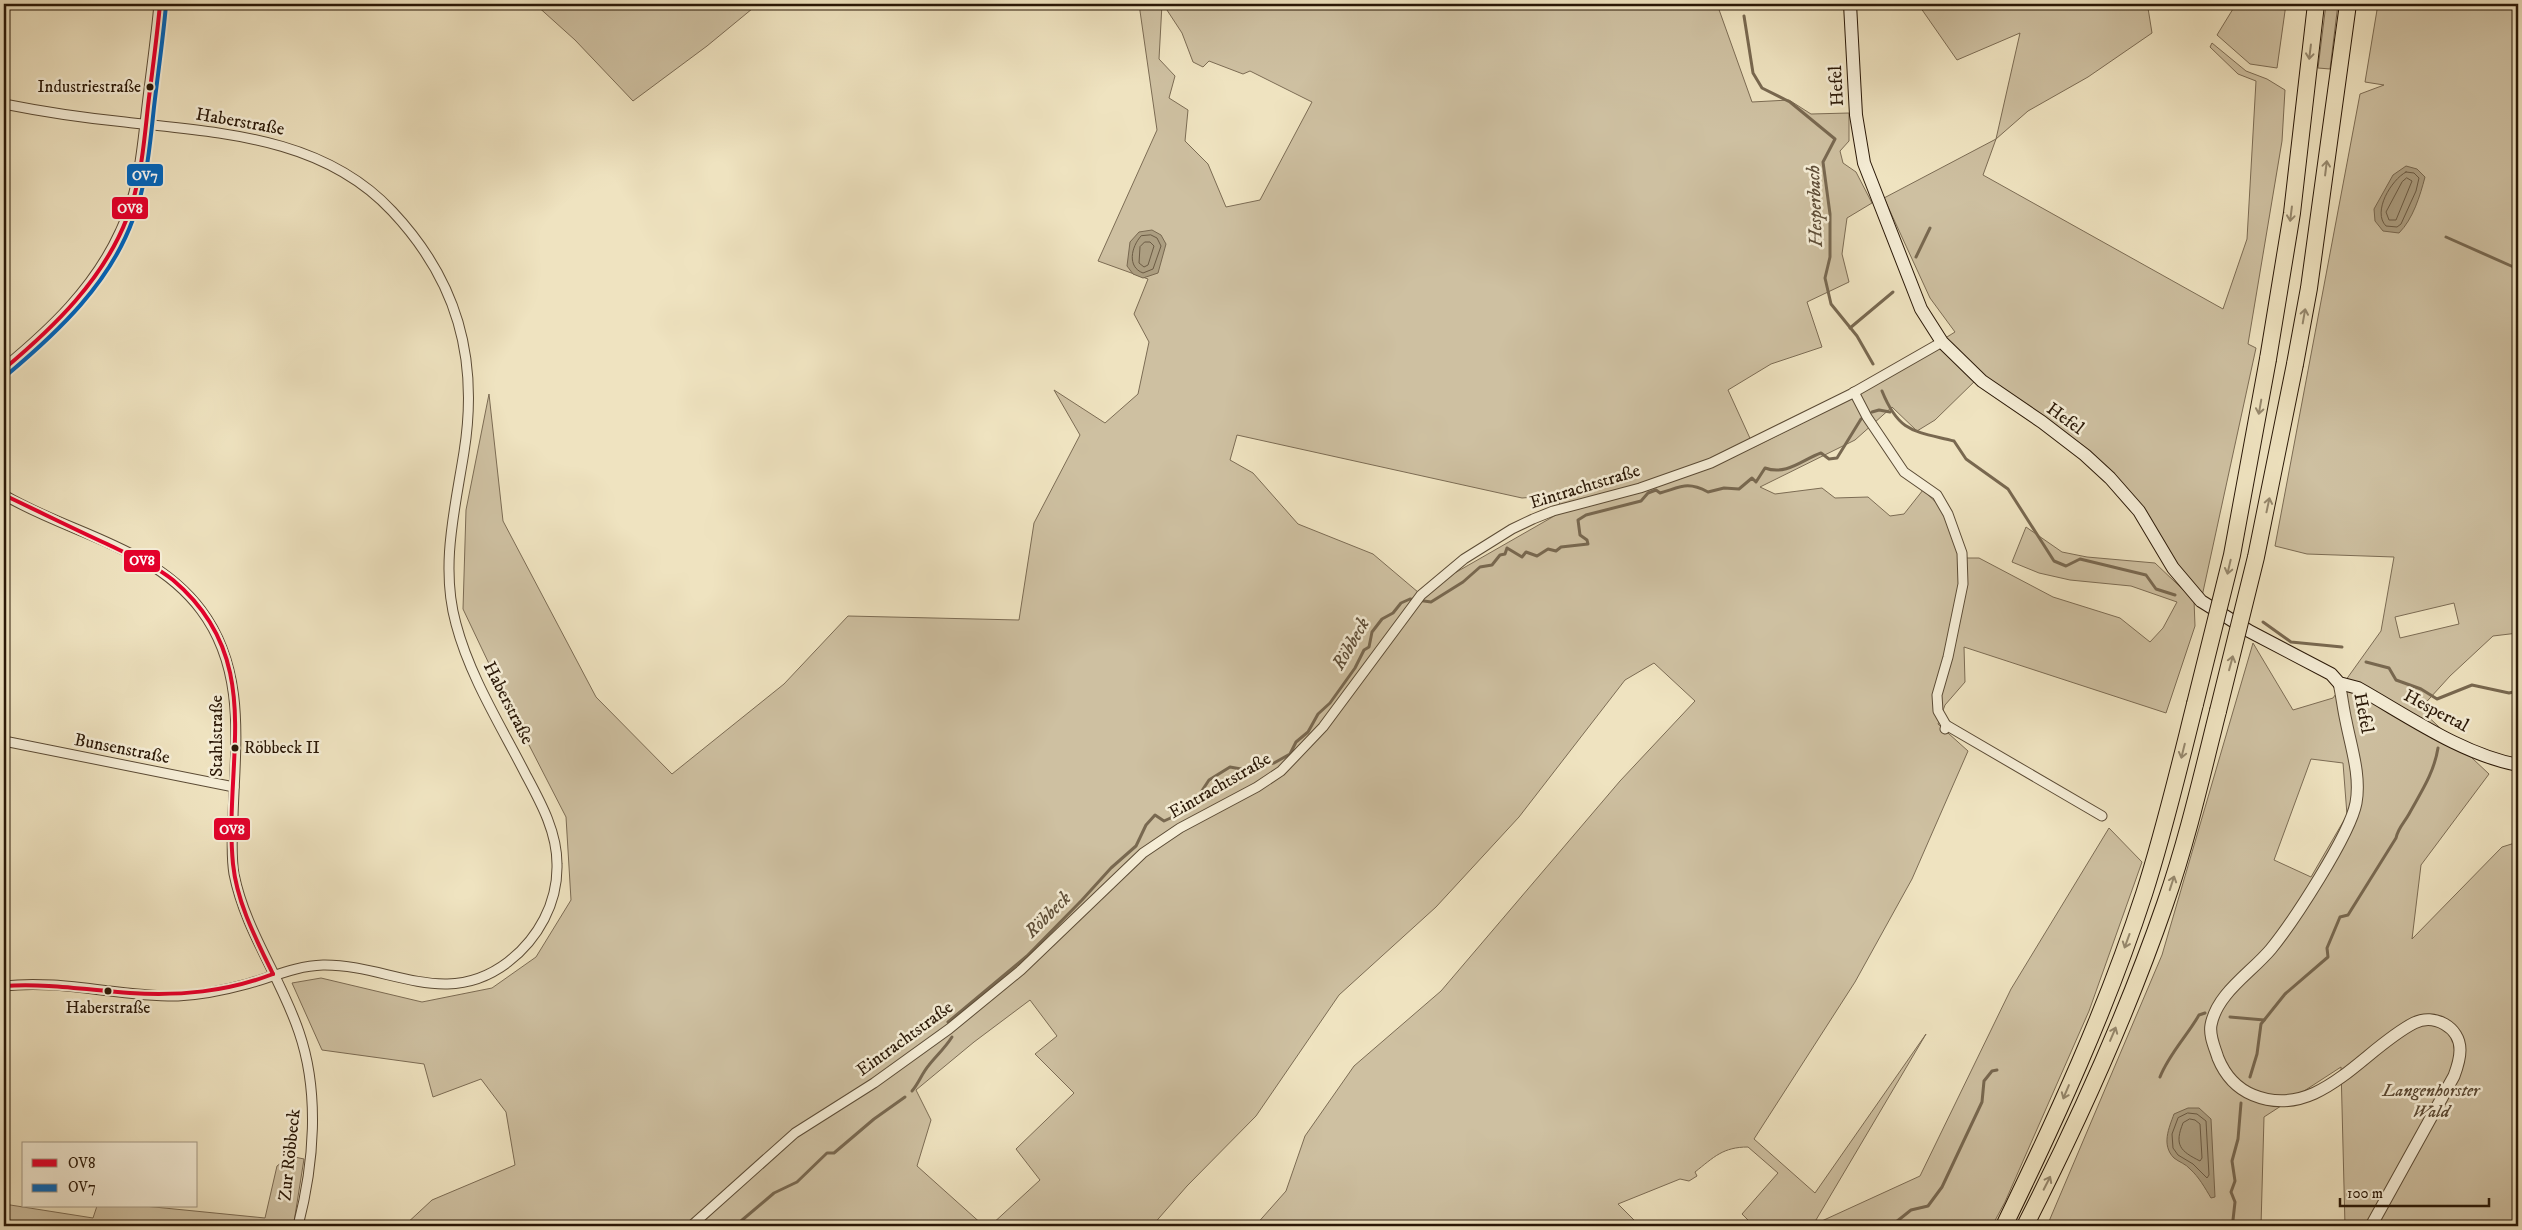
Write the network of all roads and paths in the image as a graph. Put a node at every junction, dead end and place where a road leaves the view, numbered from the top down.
1 (160, 4) edge
2 (1722, 4) edge
3 (1728, 4) edge
4 (1850, 4) edge
5 (2316, 4) edge
6 (2348, 4) edge
7 (4, 104) edge
8 (146, 124) junction
9 (1942, 342) junction
10 (4, 369) edge
11 (1854, 392) junction
12 (4, 494) edge
13 (2339, 683) junction
14 (4, 741) edge
15 (2518, 764) edge
16 (234, 787) junction
17 (2102, 816) dead end
18 (273, 974) junction
19 (4, 986) edge
20 (298, 1226) edge
21 (691, 1226) edge
22 (2004, 1226) edge
23 (2025, 1226) edge
24 (2371, 1226) edge

1 - 8 street
2 - 3 street
4 - 9 main road, Hefel
5 -> 22 highway, bridge
23 -> 6 highway, bridge
7 - 8 street
8 - 10 street
8 - 18 street, Haberstraße
9 - 11 street, Eintrachtstraße
9 - 13 main road, Hefel
11 - 17 street
11 - 21 street, Eintrachtstraße
12 - 16 street, Stahlstraße
13 - 15 main road, Hespertal
13 - 24 street, Hefel
14 - 16 street, Bunsenstraße
16 - 18 street, Stahlstraße
18 - 19 street, Haberstraße
18 - 20 street, Zur Röbbeck

